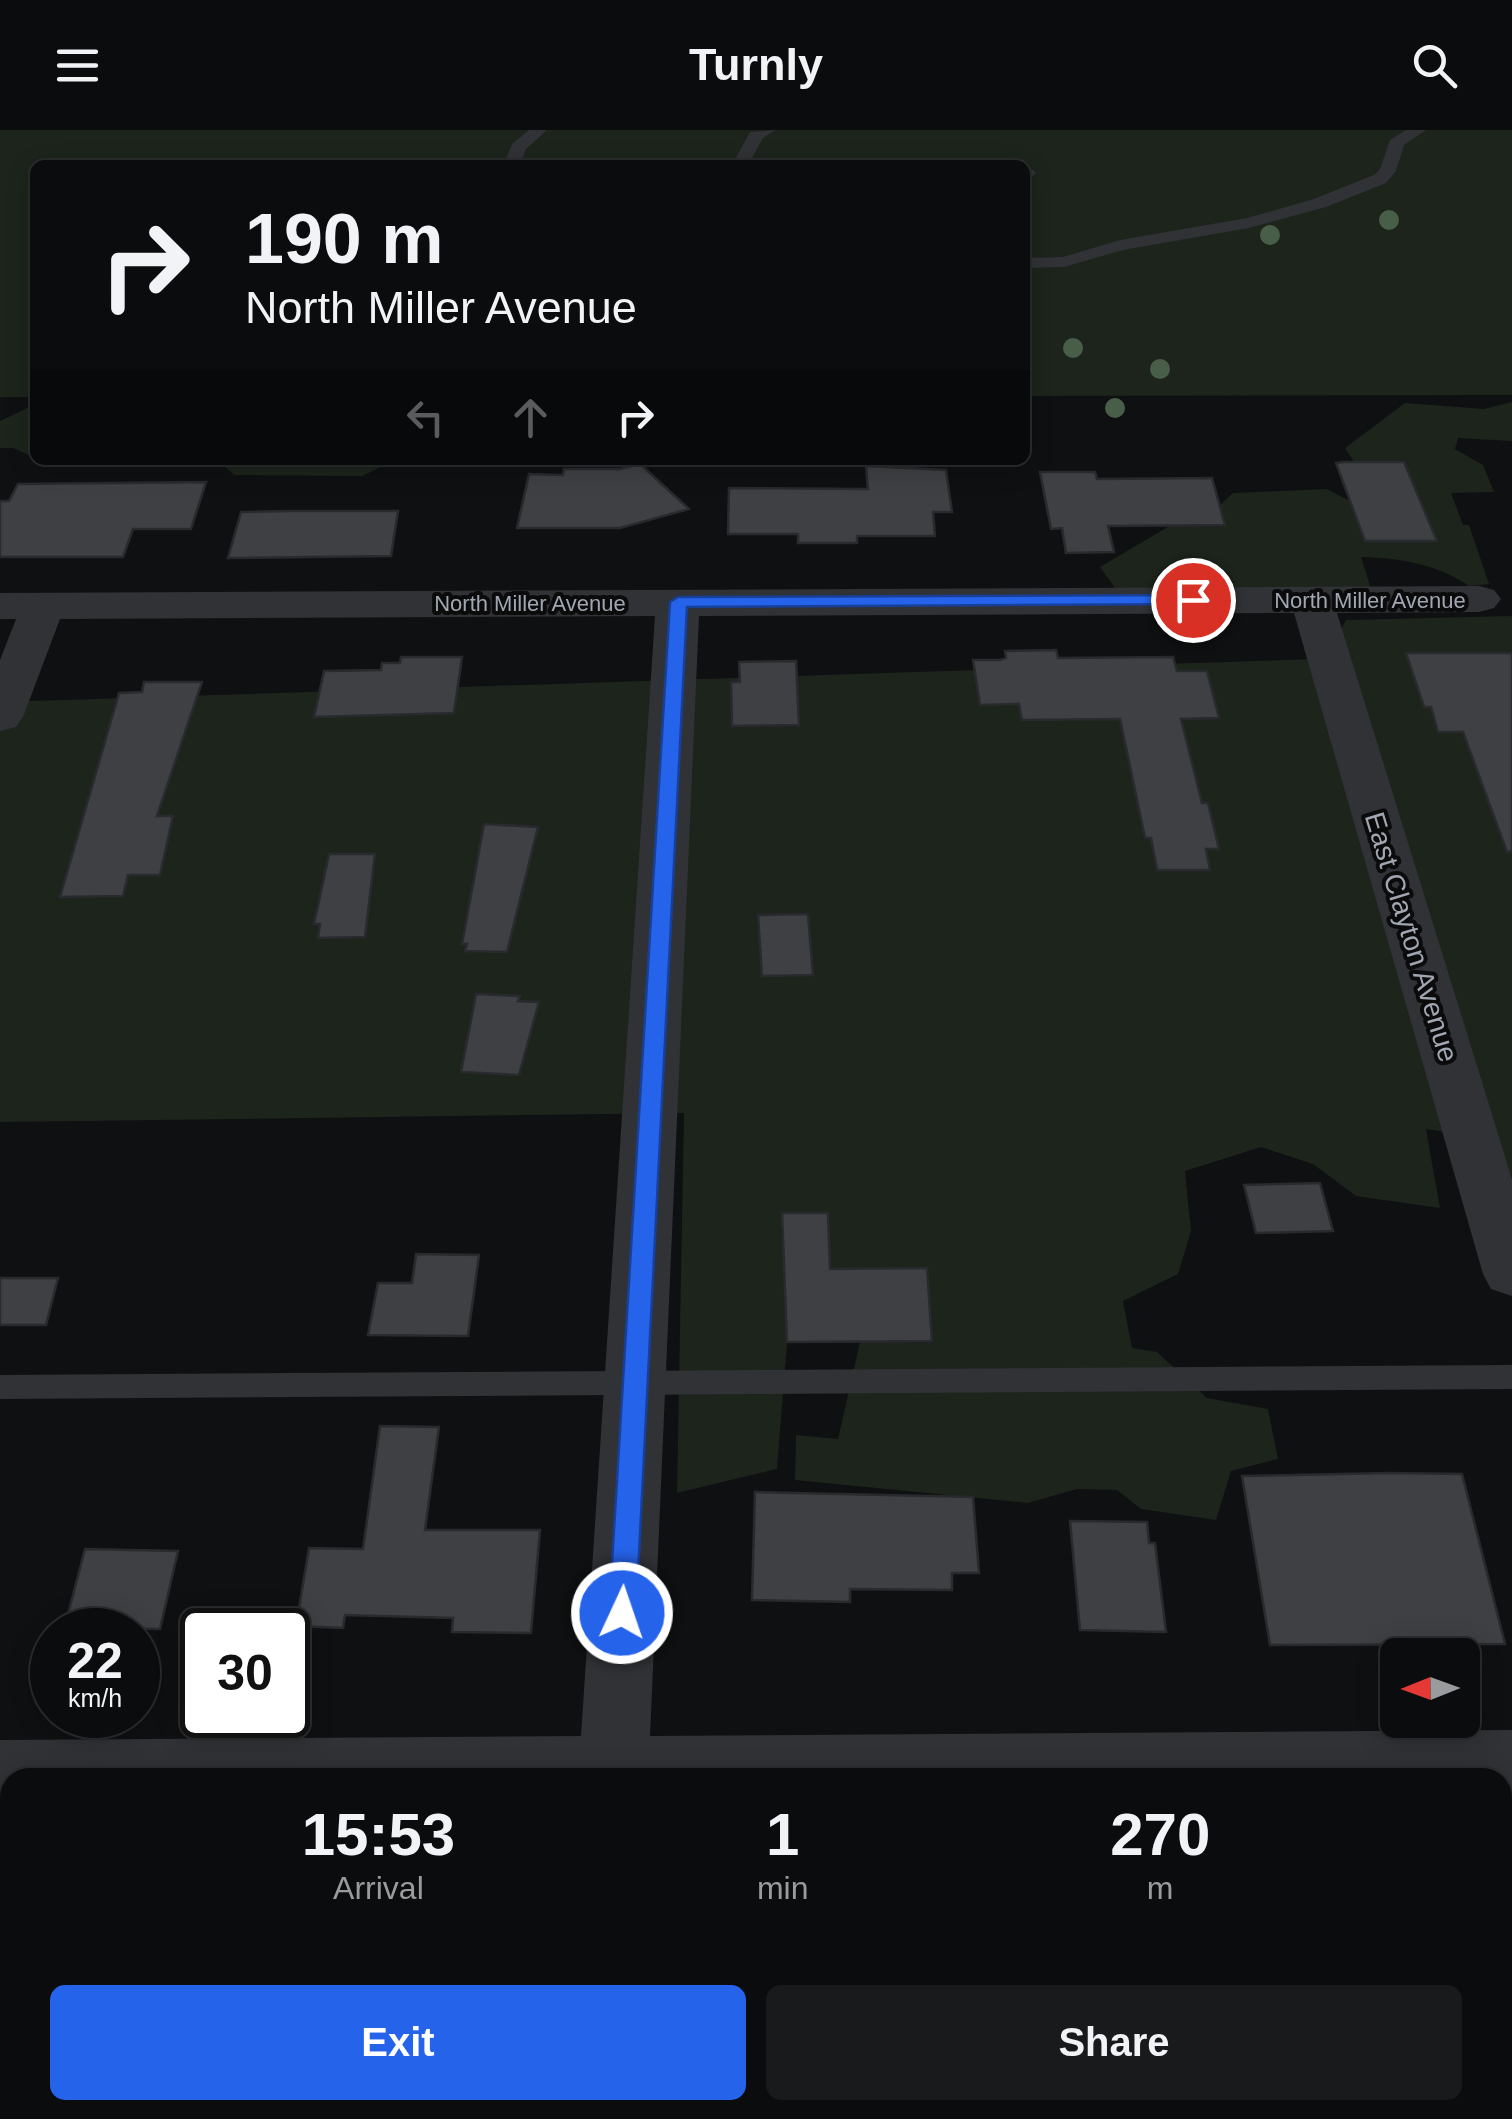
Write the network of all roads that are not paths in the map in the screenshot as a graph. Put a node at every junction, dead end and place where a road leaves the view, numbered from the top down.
1 (540, 130) edge
2 (767, 130) edge
3 (1418, 130) edge
4 (514, 160) edge
5 (743, 160) edge
6 (1030, 263) edge
7 (1479, 599) dead end
8 (1312, 600) junction
9 (678, 602) junction
10 (21, 606) edge
11 (0, 717) edge
12 (1512, 1274) edge
13 (1512, 1377) edge
14 (635, 1383) junction
15 (0, 1387) edge
16 (1512, 1760) edge
17 (614, 1768) edge
18 (913, 1768) edge

1 - 4 lane
2 - 5 lane
3 - 6 lane
7 - 8 street, North Miller Avenue
8 - 9 street, North Miller Avenue
8 - 12 street, East Clayton Avenue
9 - 10 street, North Miller Avenue
9 - 14 street
10 - 11 street
13 - 14 lane
14 - 15 lane
14 - 17 street
16 - 18 street

